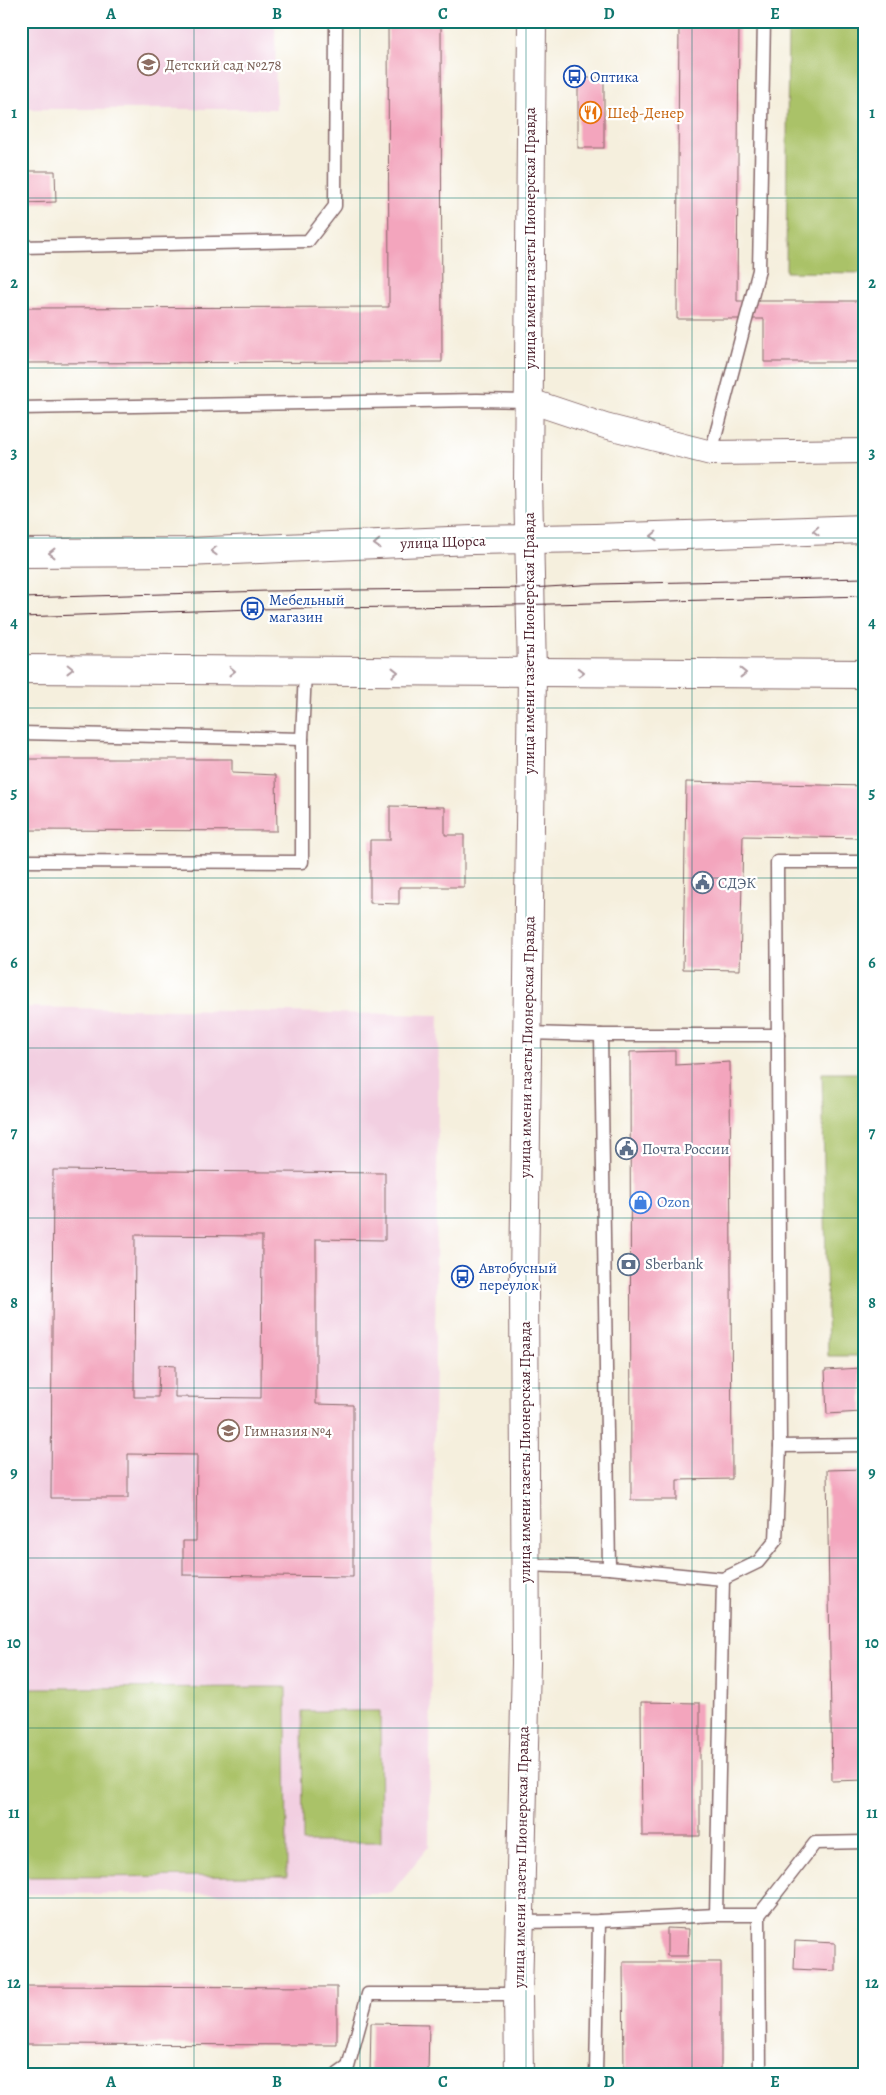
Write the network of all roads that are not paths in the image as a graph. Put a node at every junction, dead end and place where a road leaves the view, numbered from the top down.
1 (336, 21) edge
2 (532, 21) edge
3 (764, 21) edge
4 (21, 247) edge
5 (530, 401) junction
6 (21, 408) edge
7 (865, 451) edge
8 (711, 453) junction
9 (865, 529) edge
10 (530, 540) junction
11 (21, 553) edge
12 (21, 669) edge
13 (305, 671) junction
14 (532, 673) junction
15 (865, 674) edge
16 (21, 733) edge
17 (302, 739) junction
18 (21, 861) edge
19 (865, 862) edge
20 (527, 1033) junction
21 (778, 1035) junction
22 (601, 1036) junction
23 (865, 1445) edge
24 (780, 1446) junction
25 (526, 1565) junction
26 (609, 1568) junction
27 (723, 1579) junction
28 (865, 1842) edge
29 (716, 1915) junction
30 (759, 1915) junction
31 (599, 1921) junction
32 (520, 1922) junction
33 (518, 1994) junction
34 (338, 2074) edge
35 (519, 2074) edge
36 (596, 2074) edge
37 (760, 2074) edge

1 - 4 lane
2 - 5 street, улица имени газеты Пионерская Правда
3 - 8 lane
5 - 6 lane
5 - 8 street
5 - 10 street, улица имени газеты Пионерская Правда
7 - 8 street
9 -> 10 street, улица Щорса
10 -> 11 street, улица Щорса
10 - 14 street, улица имени газеты Пионерская Правда
12 -> 13 street
13 -> 14 street
13 - 17 lane
14 -> 15 street
14 - 20 street, улица имени газеты Пионерская Правда
16 - 17 lane
17 - 18 lane
19 - 21 lane
20 - 22 lane
20 - 25 street, улица имени газеты Пионерская Правда
21 - 22 lane
21 - 24 lane
22 - 26 lane
23 - 24 lane
24 - 27 lane
25 - 26 lane
25 - 32 street, улица имени газеты Пионерская Правда
26 - 27 lane
27 - 29 lane
28 - 30 lane
29 - 30 lane
29 - 31 lane
30 - 37 lane
31 - 32 lane
31 - 36 lane
32 - 33 street, улица имени газеты Пионерская Правда
33 - 34 lane
33 - 35 street, улица имени газеты Пионерская Правда

